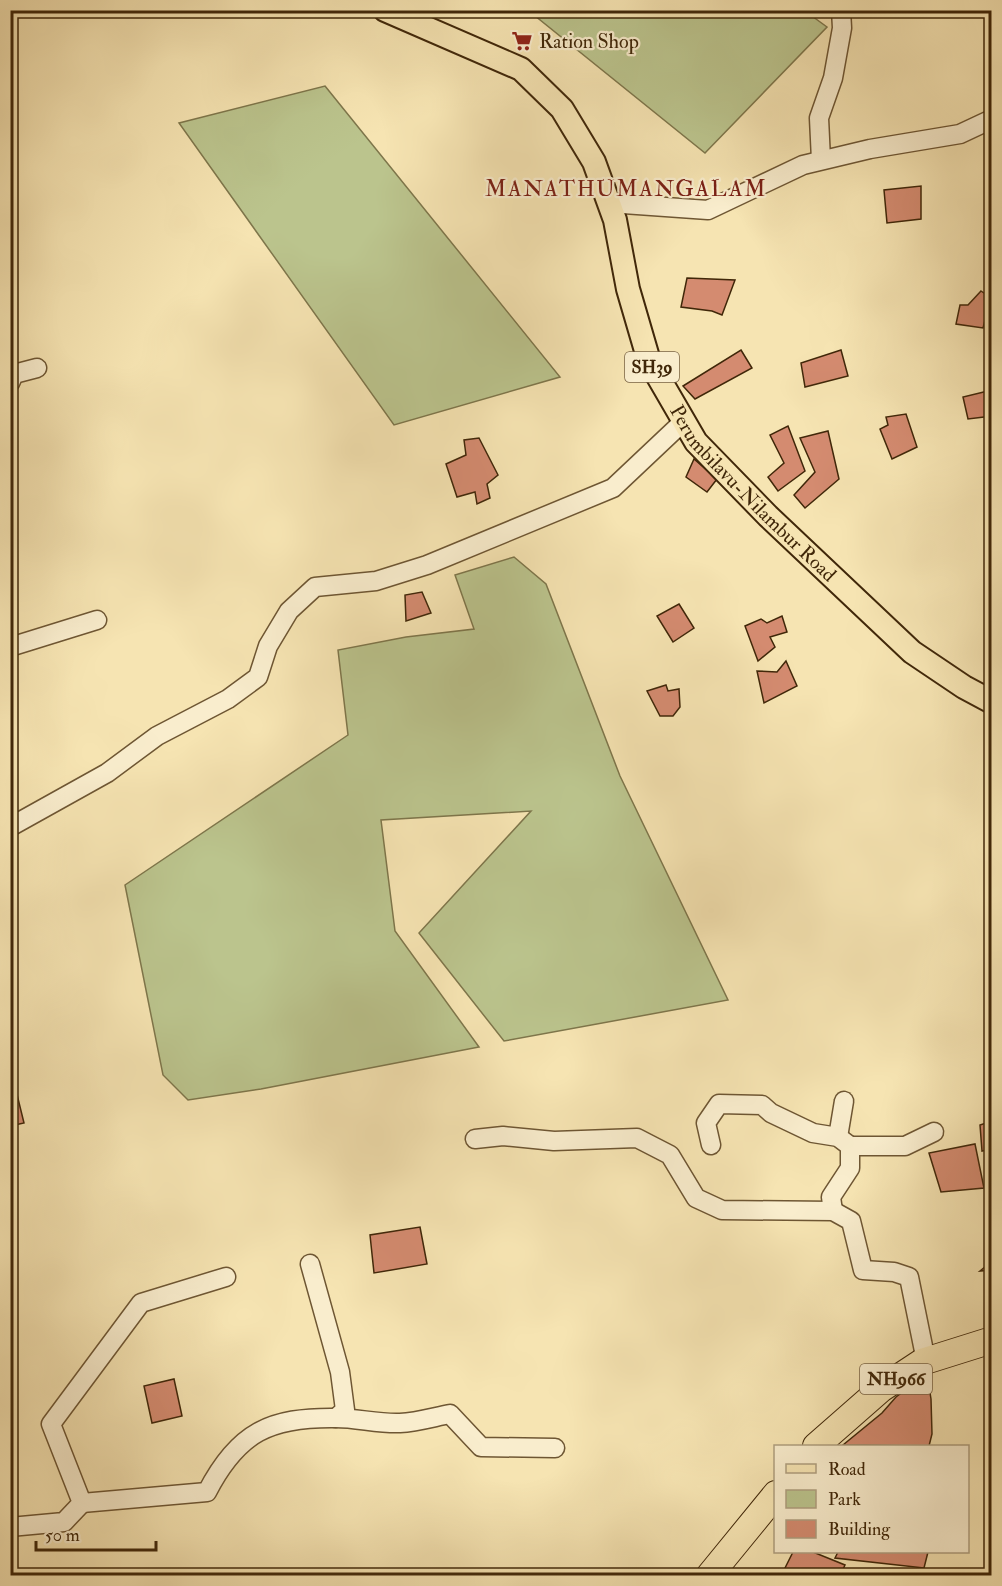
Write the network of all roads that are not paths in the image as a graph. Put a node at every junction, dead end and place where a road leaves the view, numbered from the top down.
1 (385, 10) edge
2 (841, 10) edge
3 (992, 118) edge
4 (821, 160) junction
5 (609, 203) junction
6 (37, 368) dead end
7 (10, 383) edge
8 (684, 421) junction
9 (97, 620) dead end
10 (10, 647) edge
11 (992, 702) edge
12 (10, 827) edge
13 (844, 1101) dead end
14 (934, 1132) dead end
15 (475, 1138) dead end
16 (844, 1141) junction
17 (711, 1145) dead end
18 (833, 1211) junction
19 (310, 1264) dead end
20 (226, 1277) dead end
21 (992, 1340) edge
22 (926, 1361) junction
23 (336, 1418) junction
24 (817, 1445) edge
25 (555, 1448) dead end
26 (774, 1496) edge
27 (82, 1503) junction
28 (10, 1527) edge
29 (710, 1575) edge

1 - 5 main road, Perumbilavu-Nilambur Road / SH39
2 - 4 street
3 - 4 street
4 - 5 street
5 - 8 main road, Perumbilavu-Nilambur Road / SH39
6 - 7 street
8 - 11 main road, Perumbilavu-Nilambur Road / SH39
8 - 12 street
9 - 10 street
13 - 16 street
14 - 16 street
15 - 18 street
16 - 17 street
16 - 18 street
18 - 22 street
19 - 23 street
20 - 27 street
21 - 22 highway, NH966
22 - 24 highway, NH966
23 - 25 street
23 - 27 street
26 - 29 highway
27 - 28 street

